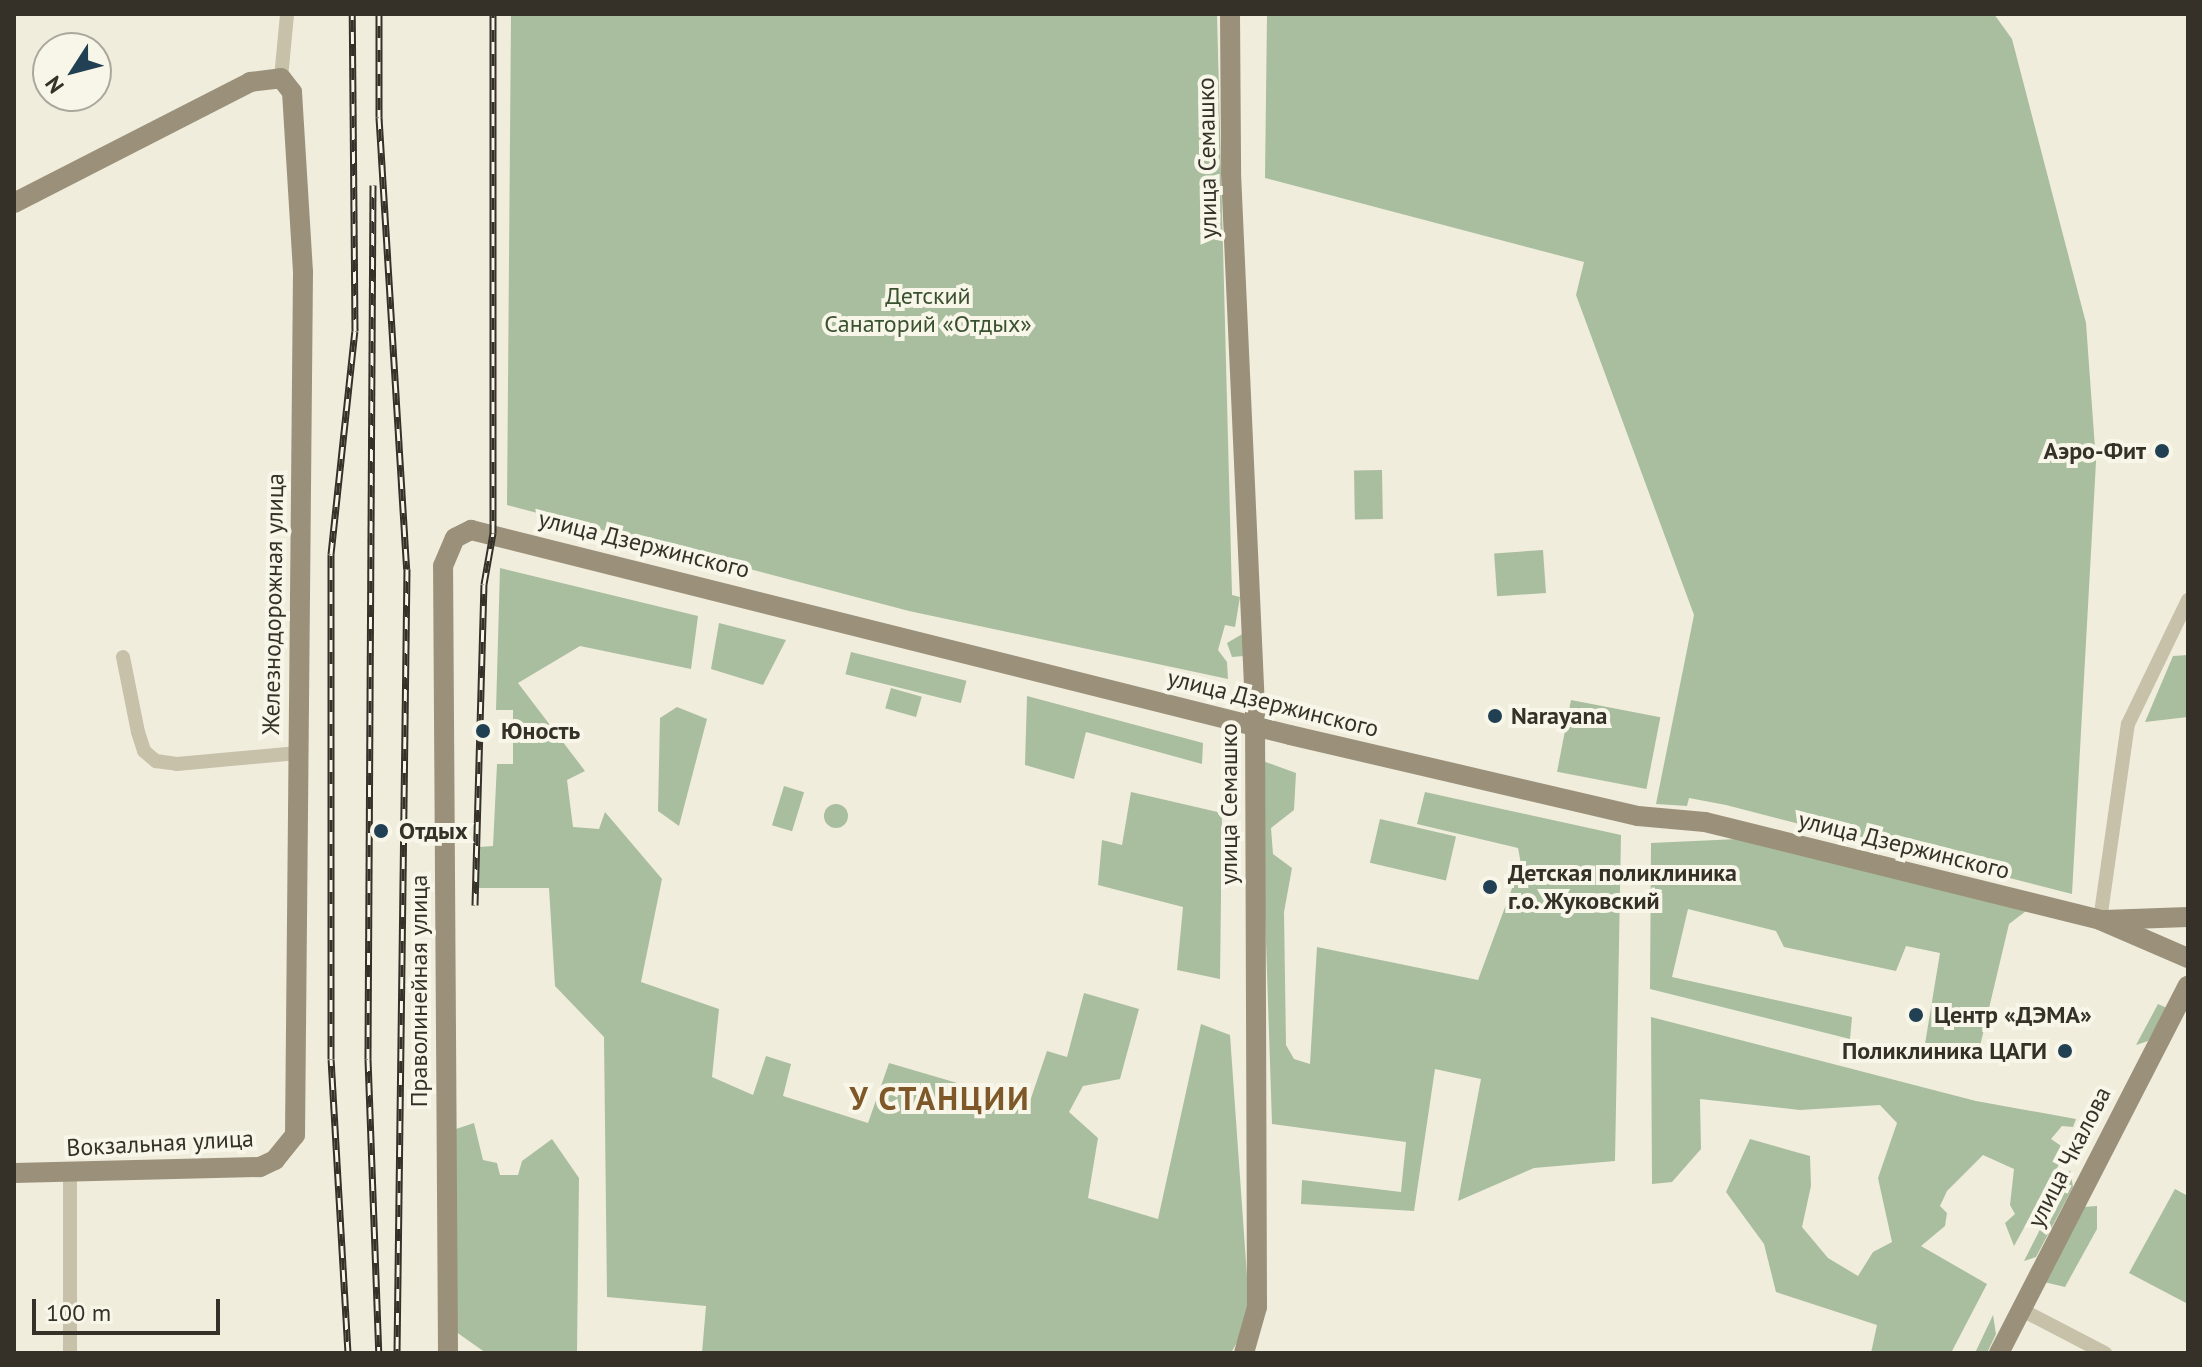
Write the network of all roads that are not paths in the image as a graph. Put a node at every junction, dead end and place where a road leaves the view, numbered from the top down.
1 (287, 14) edge
2 (1230, 14) edge
3 (281, 78) junction
4 (14, 203) edge
5 (445, 554) joint
6 (2188, 600) edge
7 (123, 657) dead end
8 (1255, 726) junction
9 (298, 753) junction
10 (2185, 914) edge
11 (2100, 920) junction
12 (2169, 949) junction
13 (2188, 958) edge
14 (2188, 986) edge
15 (295, 1135) joint
16 (14, 1173) edge
17 (70, 1174) junction
18 (2020, 1309) junction
19 (448, 1332) junction
20 (70, 1353) edge
21 (448, 1353) edge
22 (466, 1353) edge
23 (1244, 1353) edge
24 (1999, 1353) edge
25 (2105, 1353) edge

1 - 3 street
2 - 8 main road, улица Семашко
3 - 4 main road
3 - 9 main road, Железнодорожная улица
5 - 8 main road, улица Дзержинского
5 - 19 main road, Праволинейная улица
6 - 11 street
7 - 9 street
8 - 11 main road, улица Дзержинского
8 - 23 main road, улица Семашко
9 - 15 main road, Железнодорожная улица
10 - 11 main road, улица Дзержинского
10 - 12 main road
11 - 12 main road, улица Дзержинского
12 - 13 main road, улица Дзержинского
14 - 18 main road, улица Чкалова
15 - 17 main road, Вокзальная улица
16 - 17 main road, Вокзальная улица
17 - 20 street
18 - 24 main road, улица Чкалова
18 - 25 street
19 - 21 main road, Праволинейная улица
19 - 22 main road

